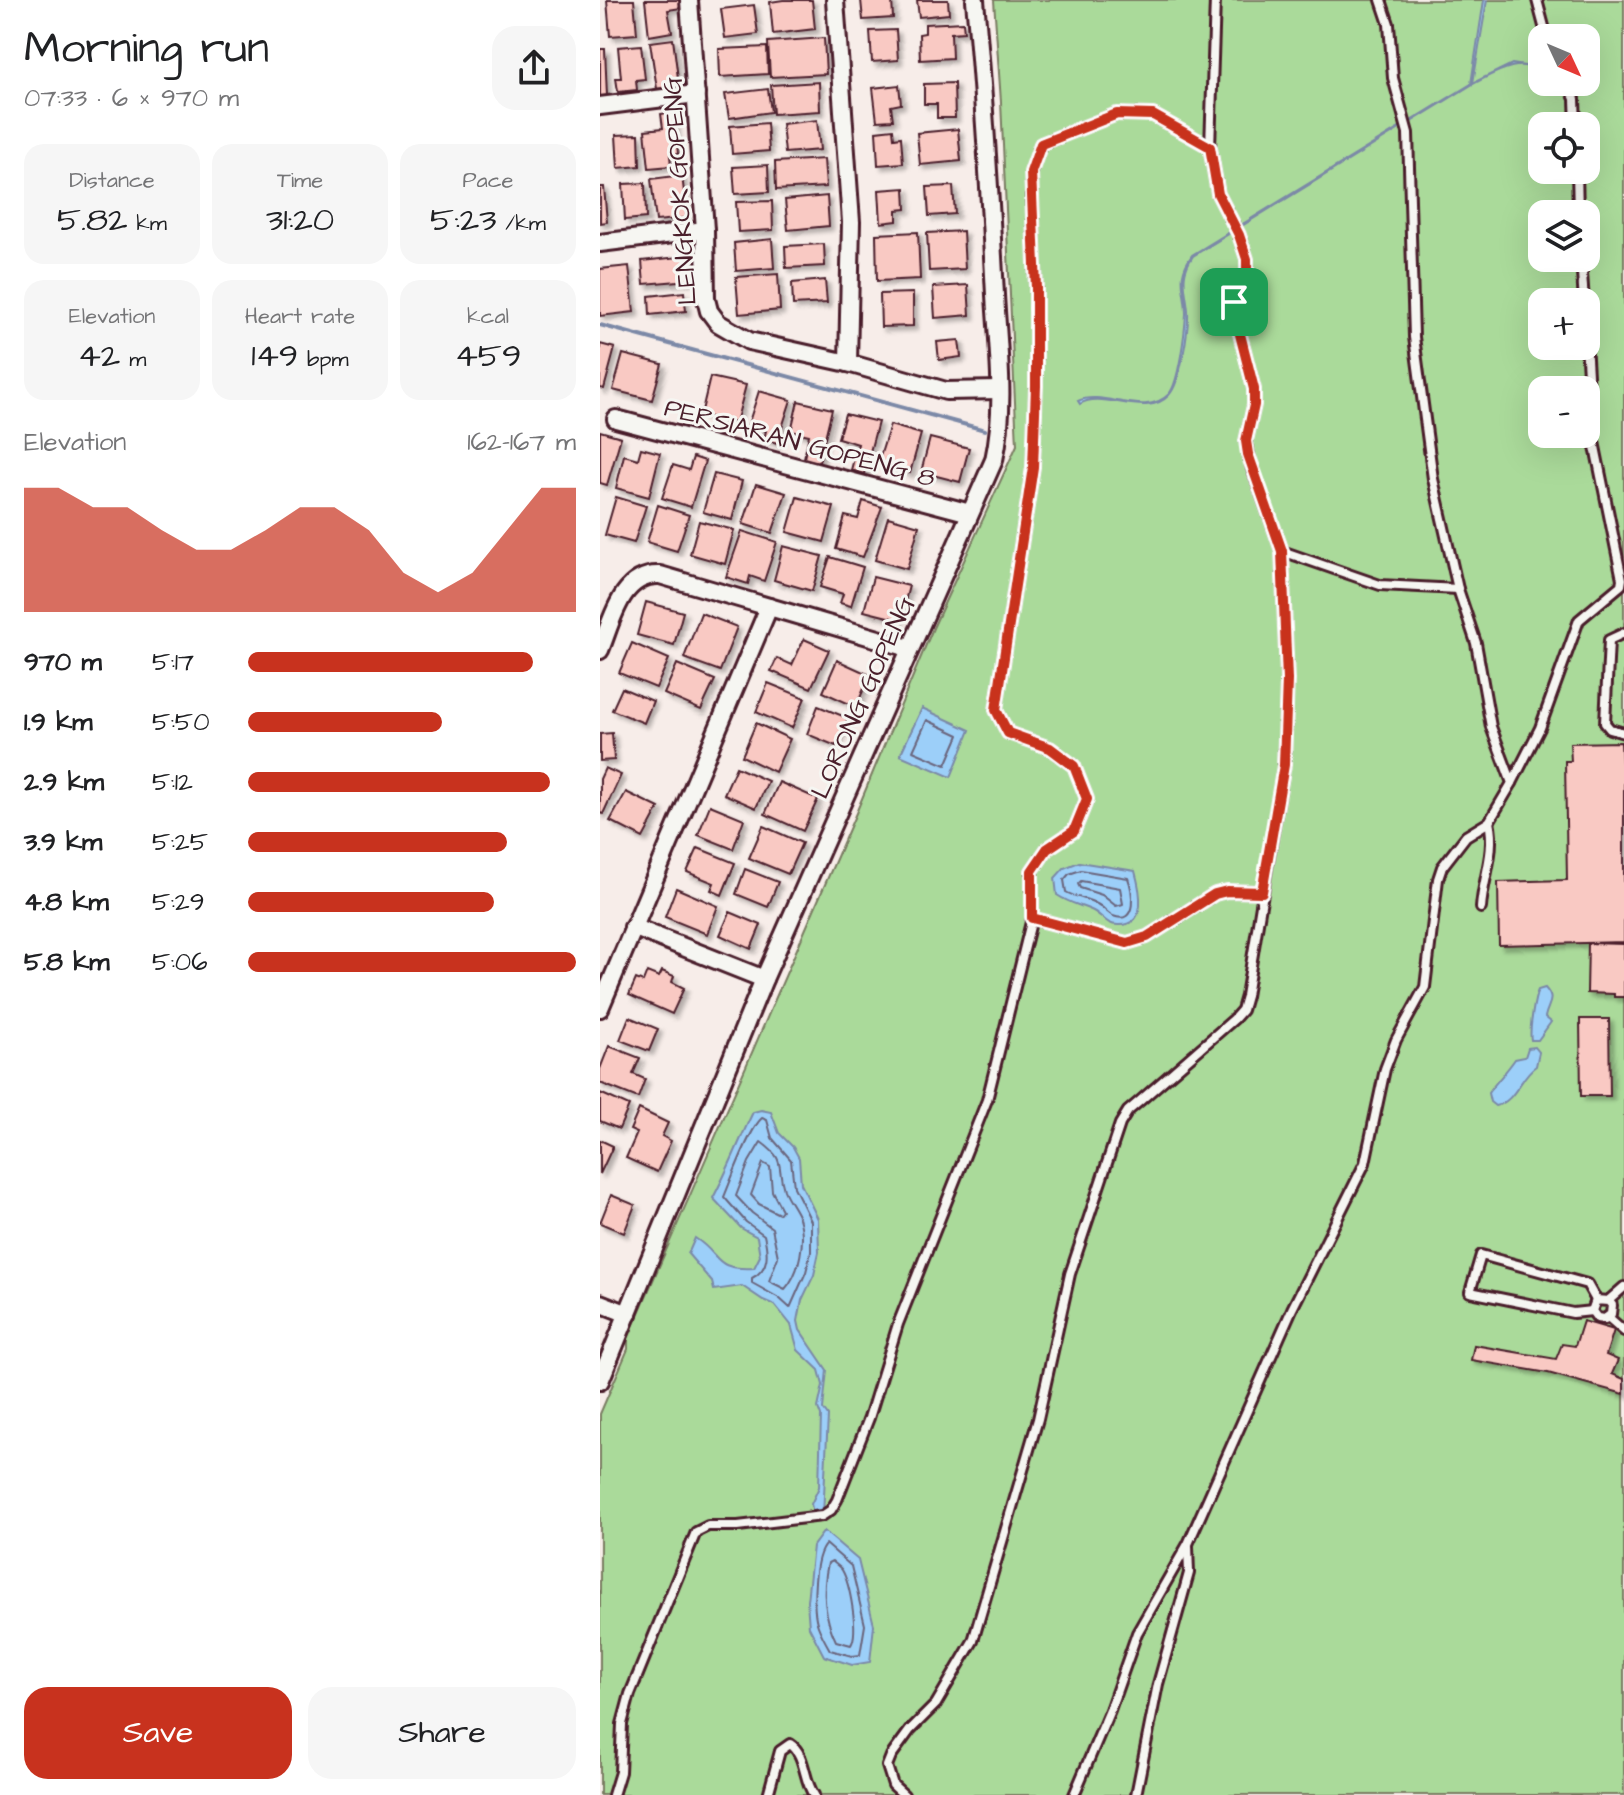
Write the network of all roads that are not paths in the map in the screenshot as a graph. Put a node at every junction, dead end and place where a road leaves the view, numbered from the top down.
1 (689, 0) edge
2 (835, 0) edge
3 (975, 0) edge
4 (1215, 0) edge
5 (1381, 0) edge
6 (1537, 0) edge
7 (1543, 24) edge
8 (696, 94) junction
9 (600, 106) edge
10 (1210, 147) junction
11 (705, 230) junction
12 (600, 243) edge
13 (1587, 360) edge
14 (848, 363) junction
15 (1000, 390) junction
16 (616, 419) dead end
17 (970, 513) junction
18 (1282, 551) junction
19 (1458, 589) junction
20 (769, 607) junction
21 (1624, 633) edge
22 (909, 648) junction
23 (600, 650) edge
24 (1624, 733) edge
25 (1512, 783) junction
26 (1489, 822) junction
27 (1262, 892) junction
28 (1481, 908) dead end
29 (1032, 918) junction
30 (633, 927) junction
31 (764, 979) junction
32 (600, 1008) edge
33 (1624, 1287) edge
34 (1596, 1300) junction
35 (600, 1303) edge
36 (1614, 1304) junction
37 (1592, 1311) junction
38 (628, 1314) junction
39 (1608, 1317) junction
40 (1624, 1331) edge
41 (600, 1381) edge
42 (1188, 1544) junction
43 (613, 1795) edge
44 (768, 1795) edge
45 (814, 1795) edge
46 (904, 1795) edge
47 (1074, 1795) edge
48 (1136, 1795) edge

1 - 8 street, LENGKOK GOPENG
2 - 14 street
3 - 15 street, LORONG GOPENG
4 - 10 lane
5 - 19 lane
6 - 7 lane
8 - 9 street
8 - 11 street, LENGKOK GOPENG
10 - 18 lane
10 - 29 lane
11 - 12 street
11 - 14 street, LENGKOK GOPENG
13 - 25 lane
14 - 15 street, LENGKOK GOPENG
15 - 17 street, LORONG GOPENG
16 - 17 street, PERSIARAN GOPENG 8
17 - 22 street, LORONG GOPENG
18 - 19 lane
18 - 27 lane
19 - 25 lane
20 - 22 street
20 - 23 street
20 - 30 street
21 - 24 lane
22 - 31 street, LORONG GOPENG
25 - 26 lane
26 - 28 lane
26 - 42 lane
27 - 29 lane
27 - 46 lane
29 - 43 lane
30 - 31 street
30 - 32 street
31 - 38 street, LORONG GOPENG
33 - 36 lane
34 - 36 lane
34 - 37 lane
34 - 37 lane
35 - 38 street
36 - 39 lane
37 - 39 lane
38 - 41 street, LORONG GOPENG
39 - 40 lane
42 - 47 lane
42 - 48 lane
44 - 45 lane

